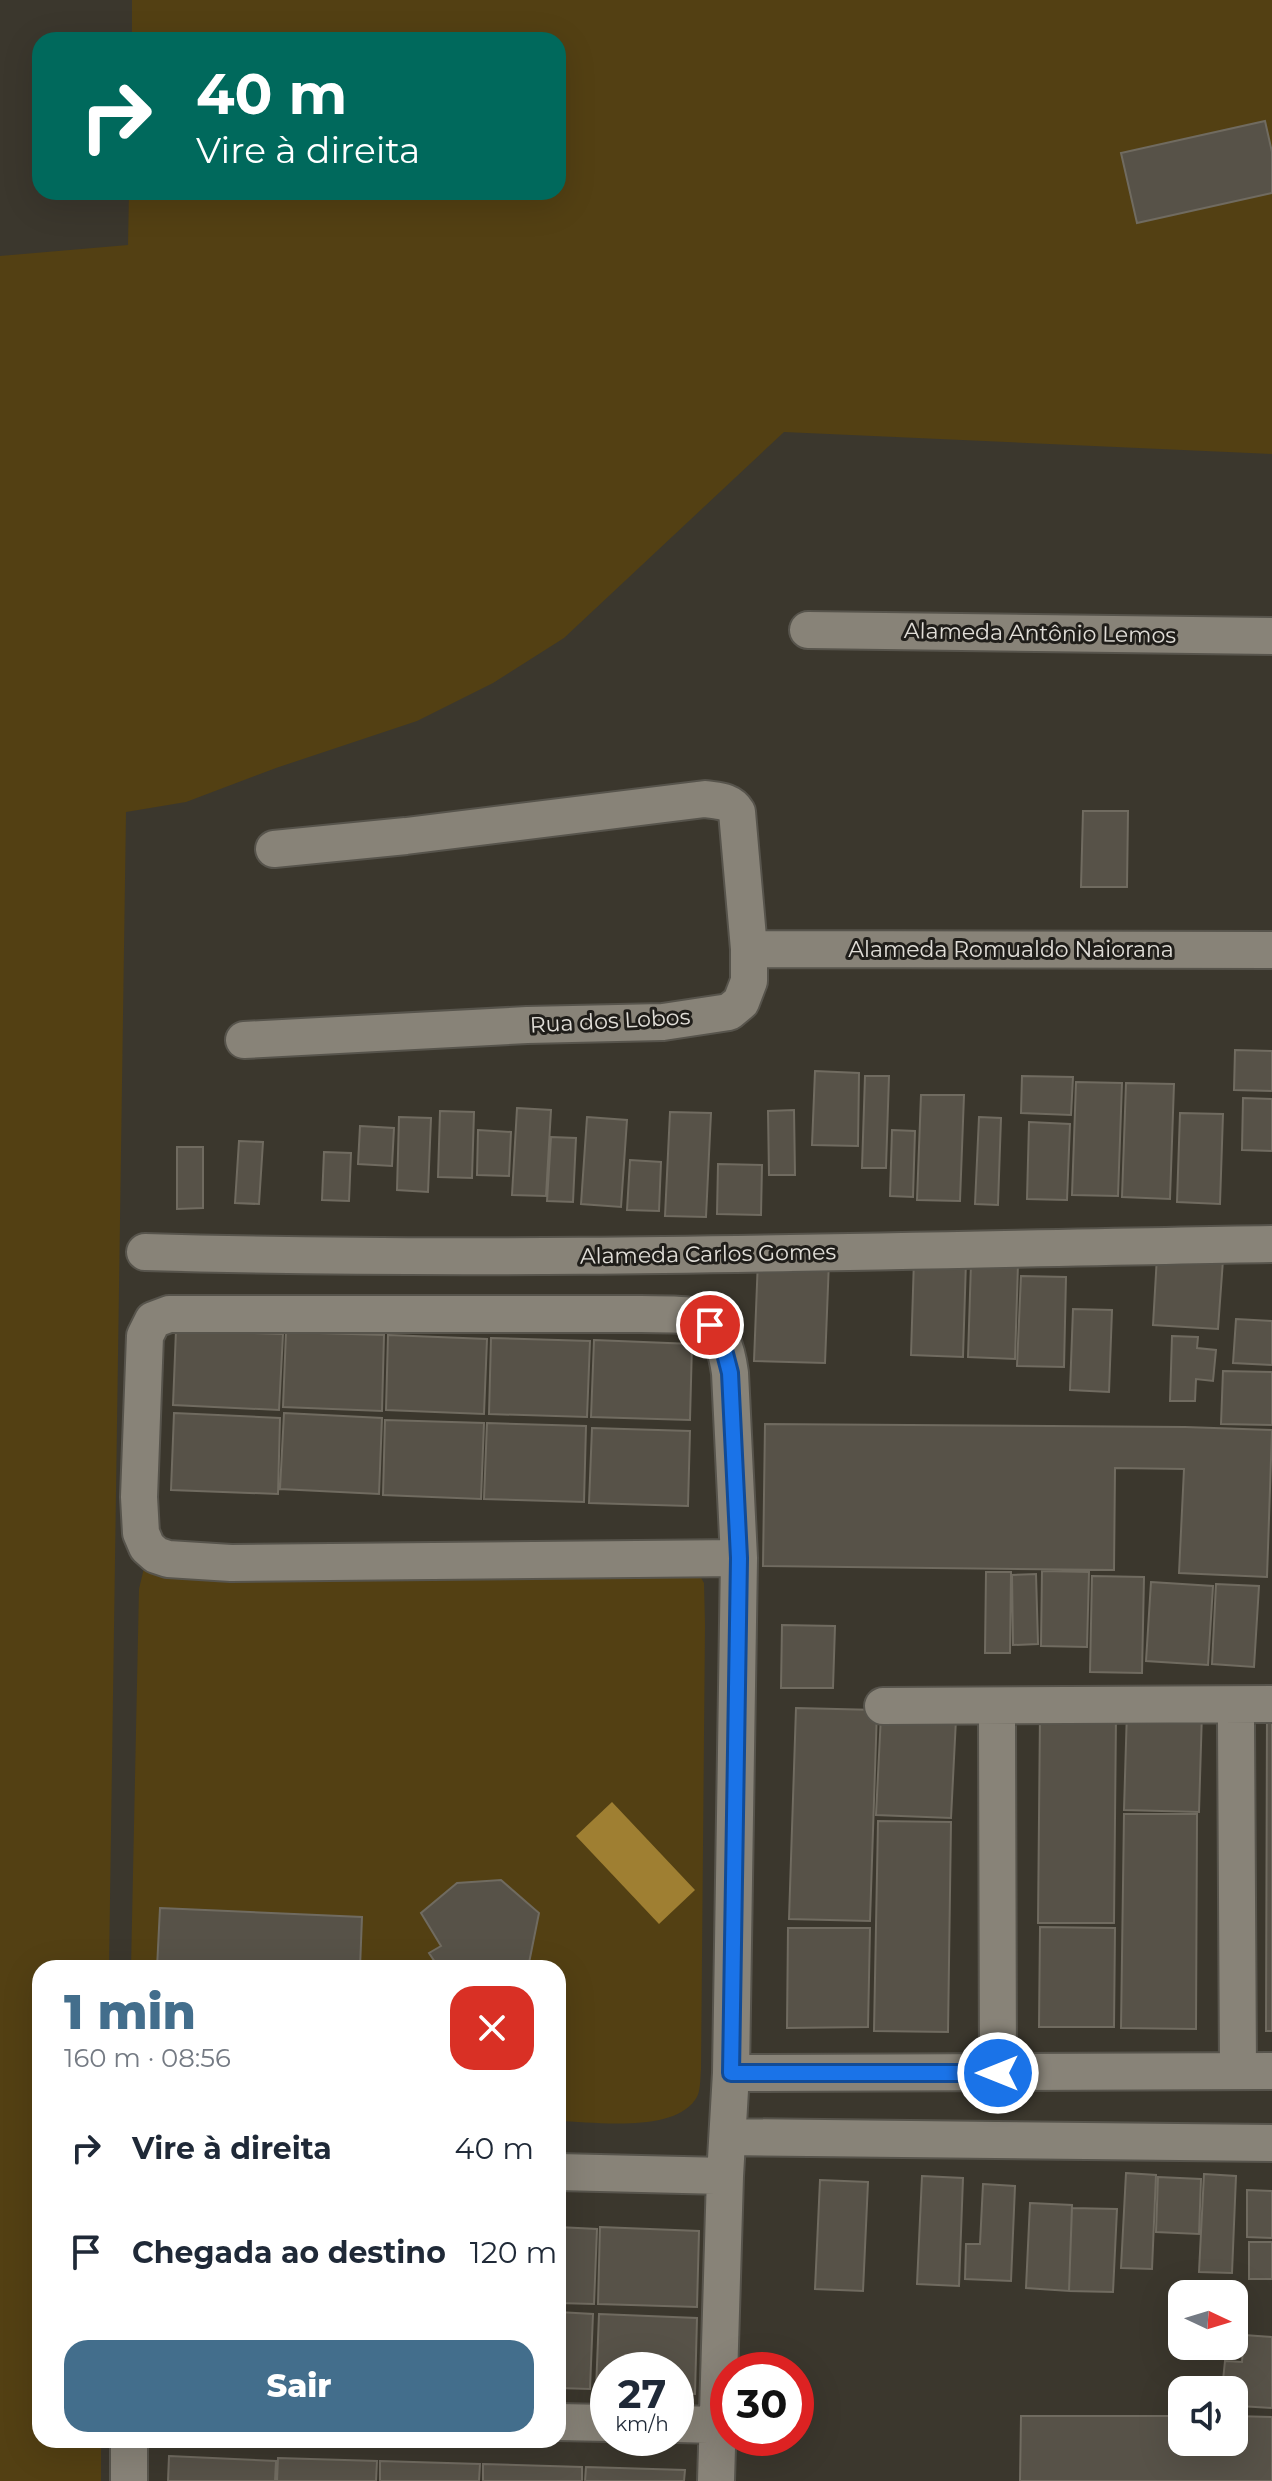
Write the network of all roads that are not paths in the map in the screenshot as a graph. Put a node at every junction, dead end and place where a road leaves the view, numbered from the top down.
1 (808, 630) dead end
2 (1272, 636) edge
3 (274, 849) dead end
4 (749, 949) junction
5 (1272, 950) edge
6 (244, 1040) dead end
7 (1272, 1244) edge
8 (145, 1252) dead end
9 (739, 1558) junction
10 (1272, 1704) edge
11 (883, 1706) dead end
12 (997, 1721) dead end
13 (1236, 1722) dead end
14 (1255, 2071) edge
15 (731, 2073) junction
16 (998, 2073) junction
17 (728, 2137) junction
18 (1272, 2143) edge
19 (566, 2172) edge
20 (725, 2176) junction
21 (720, 2352) edge
22 (566, 2422) edge
23 (590, 2423) edge
24 (129, 2448) edge
25 (717, 2456) edge
26 (129, 2481) edge
27 (716, 2481) edge

1 - 2 street, Alameda Antônio Lemos
3 - 4 street, Rua dos Lobos
4 - 5 street, Alameda Romualdo Naiorana
4 - 6 street, Rua dos Lobos
7 - 8 street, Alameda Carlos Gomes
9 - 9 street
9 - 15 street
10 - 11 street
12 - 16 street
13 - 14 street
14 - 16 street
15 - 16 street
15 - 17 street
17 - 18 street
17 - 20 street
19 - 20 street
20 - 21 street
22 - 23 street
24 - 26 street
25 - 27 street

